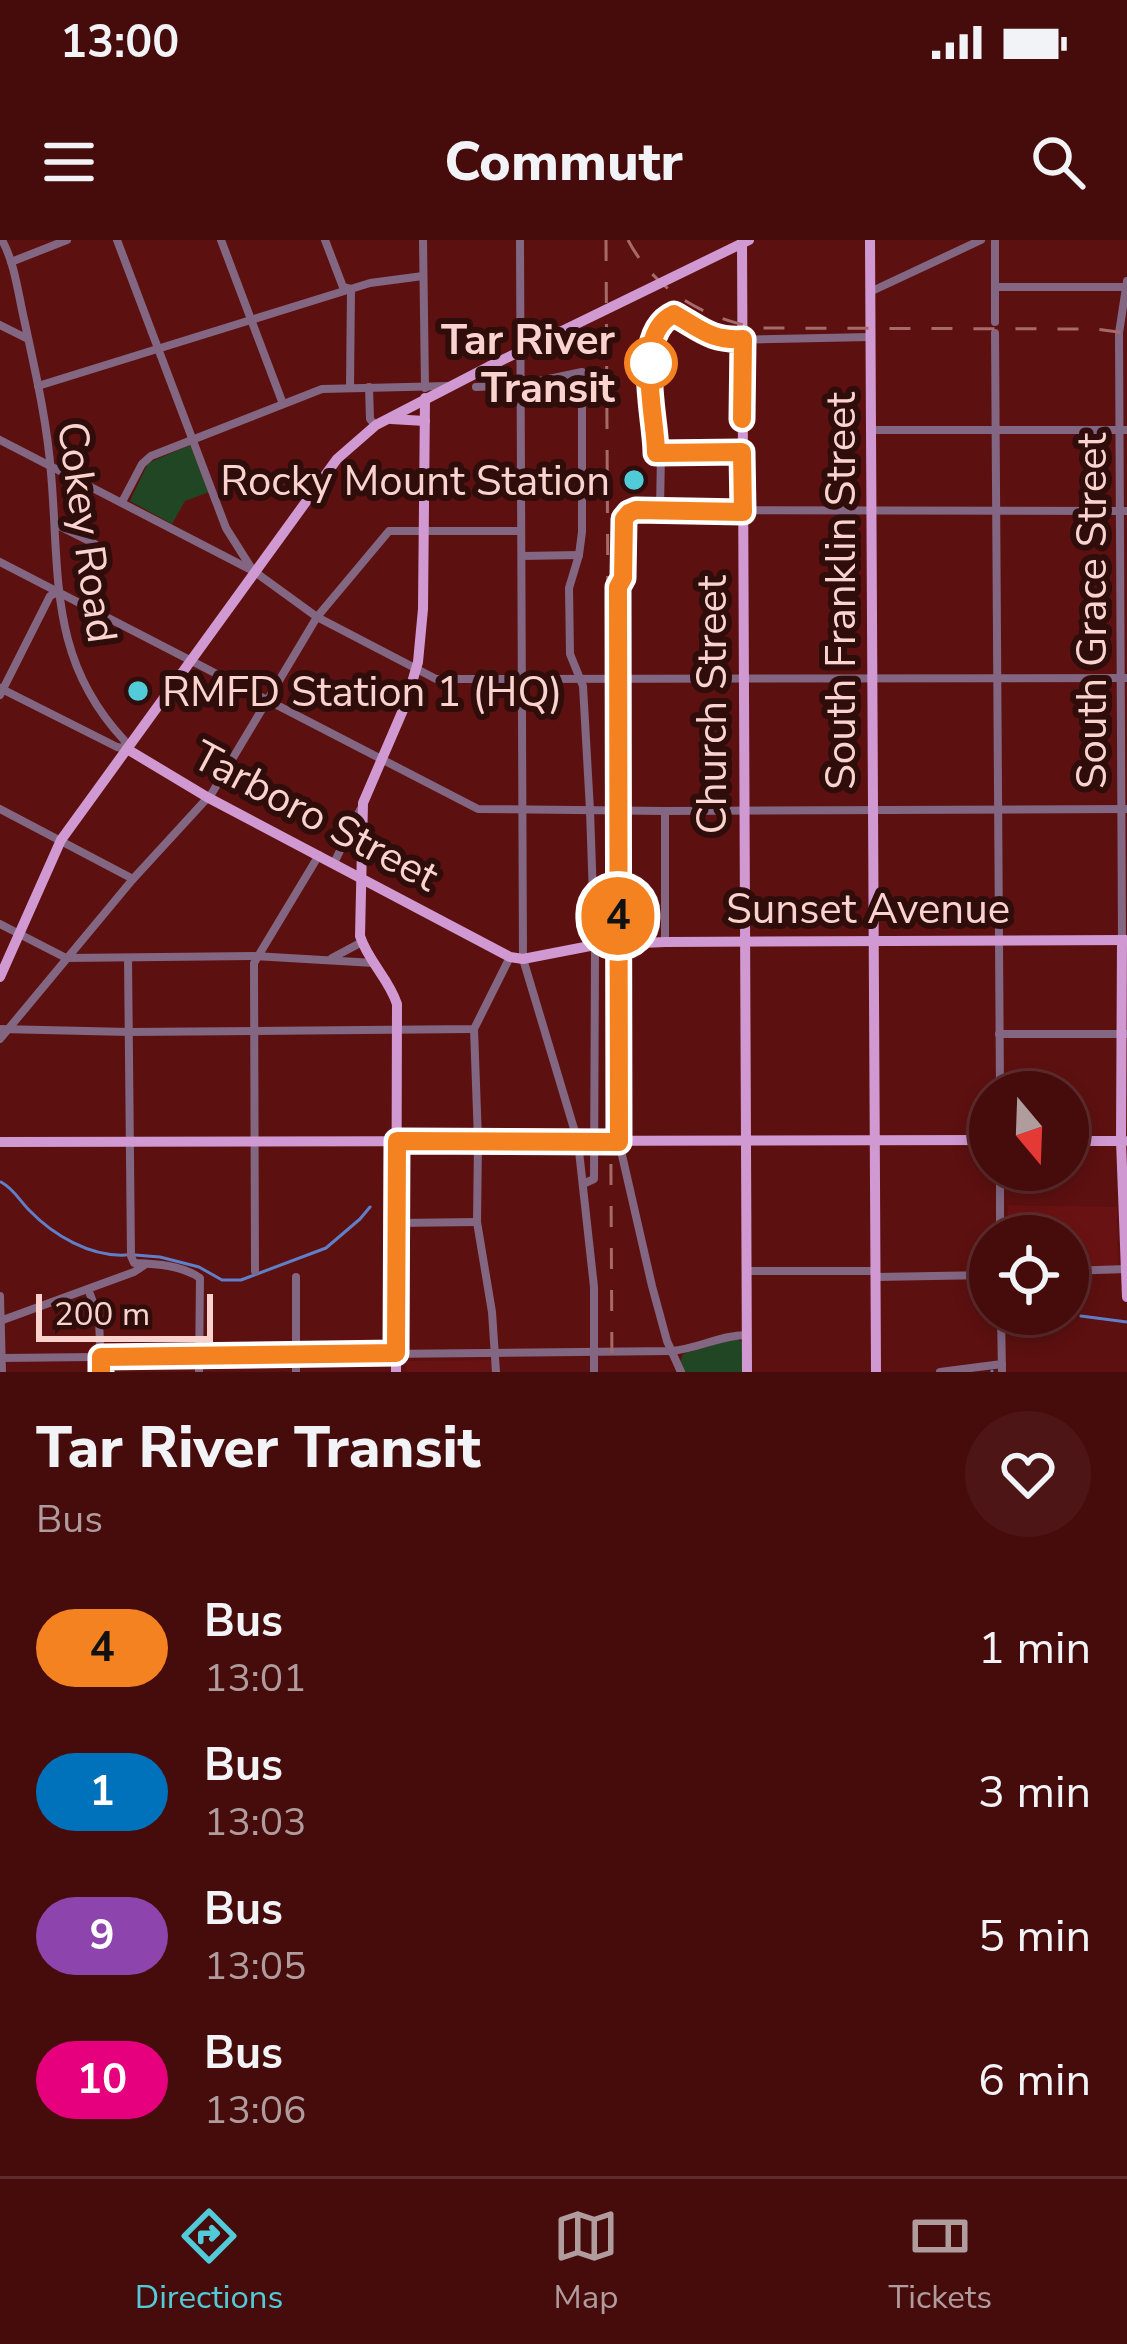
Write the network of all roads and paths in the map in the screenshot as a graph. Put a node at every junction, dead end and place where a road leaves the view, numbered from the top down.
1 (2, 240) edge
2 (67, 240) edge
3 (117, 240) edge
4 (221, 240) edge
5 (325, 240) edge
6 (423, 240) edge
7 (520, 240) edge
8 (870, 240) edge
9 (980, 240) edge
10 (995, 240) edge
11 (744, 244) edge
12 (11, 262) junction
13 (423, 276) junction
14 (1126, 285) edge
15 (995, 287) junction
16 (351, 289) junction
17 (872, 291) junction
18 (252, 321) junction
19 (0, 325) edge
20 (696, 328) dead end
21 (872, 337) junction
22 (28, 339) junction
23 (743, 339) junction
24 (159, 350) junction
25 (520, 385) junction
26 (38, 386) junction
27 (350, 387) junction
28 (369, 387) junction
29 (476, 387) dead end
30 (425, 392) junction
31 (284, 404) junction
32 (425, 421) junction
33 (382, 422) junction
34 (873, 430) junction
35 (1124, 430) edge
36 (998, 431) junction
37 (194, 439) junction
38 (0, 440) edge
39 (742, 452) junction
40 (51, 466) junction
41 (122, 502) junction
42 (660, 510) junction
43 (1124, 511) edge
44 (743, 512) junction
45 (873, 512) junction
46 (998, 512) junction
47 (55, 524) junction
48 (226, 528) junction
49 (423, 531) junction
50 (521, 531) junction
51 (95, 544) dead end
52 (205, 546) junction
53 (579, 555) junction
54 (522, 556) junction
55 (0, 562) edge
56 (255, 572) junction
57 (57, 592) junction
58 (1124, 592) edge
59 (317, 617) junction
60 (190, 662) junction
61 (416, 670) junction
62 (579, 678) junction
63 (620, 678) junction
64 (998, 678) junction
65 (1124, 678) edge
66 (523, 679) junction
67 (744, 679) junction
68 (874, 679) junction
69 (1, 691) edge
70 (267, 702) junction
71 (128, 749) junction
72 (382, 760) junction
73 (207, 797) junction
74 (363, 803) junction
75 (0, 809) edge
76 (874, 809) junction
77 (999, 809) junction
78 (1124, 809) edge
79 (590, 810) junction
80 (523, 811) junction
81 (613, 811) junction
82 (744, 811) junction
83 (665, 812) junction
84 (61, 840) junction
85 (319, 855) junction
86 (334, 862) junction
87 (360, 876) junction
88 (134, 879) junction
89 (0, 924) edge
90 (20, 934) junction
91 (999, 940) junction
92 (1124, 940) edge
93 (362, 942) junction
94 (665, 942) junction
95 (746, 942) junction
96 (874, 942) junction
97 (614, 944) junction
98 (595, 945) junction
99 (260, 956) junction
100 (66, 958) junction
101 (128, 958) junction
102 (516, 958) junction
103 (330, 959) junction
104 (375, 964) junction
105 (0, 977) edge
106 (399, 1029) junction
107 (473, 1029) junction
108 (253, 1030) junction
109 (129, 1032) junction
110 (2, 1033) edge
111 (999, 1034) junction
112 (1125, 1034) edge
113 (1000, 1071) edge
114 (478, 1140) junction
115 (745, 1140) junction
116 (875, 1140) junction
117 (969, 1140) edge
118 (397, 1141) junction
119 (1089, 1141) edge
120 (1124, 1141) edge
121 (0, 1142) edge
122 (130, 1142) junction
123 (255, 1142) junction
124 (578, 1142) junction
125 (608, 1142) junction
126 (583, 1184) junction
127 (477, 1222) junction
128 (395, 1223) junction
129 (147, 1263) junction
130 (1127, 1269) edge
131 (255, 1270) dead end
132 (1089, 1270) edge
133 (747, 1271) junction
134 (876, 1274) junction
135 (969, 1274) edge
136 (296, 1277) dead end
137 (88, 1289) junction
138 (0, 1296) edge
139 (1127, 1297) edge
140 (0, 1320) edge
141 (747, 1334) junction
142 (1001, 1335) edge
143 (671, 1351) junction
144 (595, 1352) junction
145 (396, 1353) junction
146 (496, 1353) junction
147 (296, 1354) junction
148 (200, 1355) junction
149 (101, 1357) junction
150 (2, 1358) edge
151 (1002, 1368) edge
152 (2, 1372) edge
153 (101, 1372) edge
154 (200, 1372) edge
155 (296, 1372) edge
156 (396, 1372) edge
157 (496, 1372) edge
158 (594, 1372) edge
159 (681, 1372) edge
160 (747, 1372) edge
161 (876, 1372) edge
162 (940, 1372) edge

1 - 12 street, Cokey Road
2 - 12 street
3 - 24 street
4 - 18 street
5 - 16 street
6 - 13 street
7 - 25 street
8 - 17 main road, South Franklin Street
9 - 17 street
10 - 15 street
11 - 23 main road, Church Street
11 - 30 main road, bridge
12 - 22 street, Cokey Road
13 - 16 street
13 - 30 street
14 - 15 street
14 - 35 street, South Grace Street
15 - 36 street
16 - 18 street
16 - 27 street
17 - 21 main road, South Franklin Street
18 - 24 street
18 - 31 street
19 - 22 street
20 - 23 street
21 - 23 street
21 - 34 main road, South Franklin Street
22 - 26 street, Cokey Road
23 - 39 main road, Church Street
24 - 26 street
24 - 37 street
25 - 29 street
25 - 50 street
25 - 53 street
26 - 40 street, Cokey Road
27 - 28 street
27 - 31 street
28 - 30 street
28 - 33 street
30 - 32 main road
30 - 33 main road
31 - 37 street
32 - 33 main road
32 - 49 main road
33 - 56 main road
34 - 36 street
34 - 45 main road, South Franklin Street
35 - 36 street
35 - 43 street, South Grace Street
36 - 46 street
37 - 41 street
37 - 48 street
38 - 40 street
39 - 42 street
39 - 44 main road, Church Street
40 - 41 street
40 - 47 street, Cokey Road
41 - 52 street
42 - 44 street
42 - 63 street
43 - 46 street
43 - 58 street, South Grace Street
44 - 45 street
44 - 67 main road, Church Street
45 - 46 street
45 - 68 main road, South Franklin Street
46 - 64 street
47 - 51 street
47 - 57 street, Cokey Road
48 - 52 street
48 - 56 street
49 - 50 street
49 - 59 street
49 - 61 main road
50 - 54 street
52 - 56 street
53 - 54 street
53 - 62 street
54 - 66 street
55 - 57 street
56 - 59 street
56 - 60 main road
57 - 60 street
57 - 69 street
57 - 71 street, Cokey Road
58 - 65 street, South Grace Street
59 - 61 street
59 - 70 street
60 - 70 street
60 - 71 main road
61 - 66 street
61 - 72 main road
62 - 63 street
62 - 66 street
62 - 79 street
63 - 67 street
63 - 81 street
64 - 65 street
64 - 68 street
64 - 77 street
65 - 78 street, South Grace Street
66 - 80 street
67 - 68 street
67 - 82 main road, Church Street
68 - 76 main road, South Franklin Street
69 - 71 street, Tarboro Street
70 - 72 street
70 - 73 street
71 - 73 main road, Tarboro Street
71 - 84 main road
72 - 74 main road
72 - 80 street
73 - 85 main road, Tarboro Street
73 - 88 street
74 - 86 street
74 - 87 main road
75 - 84 street
76 - 77 street
76 - 82 street
76 - 96 main road, South Franklin Street
77 - 78 street
77 - 91 street
78 - 92 street, South Grace Street
79 - 80 street
79 - 81 street
79 - 98 street
80 - 102 street
81 - 83 street
81 - 97 street
82 - 83 street
82 - 95 main road, Church Street
83 - 94 street
84 - 88 street
84 - 90 main road
85 - 86 main road, Tarboro Street
85 - 99 street
86 - 87 main road, Tarboro Street
87 - 93 main road
87 - 102 main road, Tarboro Street
88 - 100 street
89 - 90 street
90 - 100 street
90 - 105 main road
91 - 92 main road, Sunset Avenue
91 - 96 main road, Sunset Avenue
91 - 111 street
92 - 112 main road
93 - 103 street
93 - 104 main road
94 - 95 main road, Sunset Avenue
94 - 97 main road, Sunset Avenue
95 - 96 main road, Sunset Avenue
95 - 115 main road, Church Street
96 - 116 main road, South Franklin Street
97 - 98 main road
97 - 125 street
98 - 102 main road
98 - 125 street
99 - 101 street
99 - 103 street
99 - 108 street
100 - 101 street
100 - 110 street
101 - 109 street
102 - 107 street
102 - 124 street
103 - 104 street
104 - 106 main road
106 - 107 street
106 - 108 street
106 - 118 main road
107 - 114 street
108 - 109 street
108 - 123 street
109 - 110 street
109 - 122 street
111 - 112 street
111 - 113 street
112 - 120 main road
114 - 118 main road
114 - 124 main road
114 - 127 street
115 - 116 main road
115 - 125 main road
115 - 133 main road, Church Street
116 - 117 main road
116 - 134 main road, South Franklin Street
118 - 123 main road
118 - 128 main road
119 - 120 main road
120 - 130 main road
121 - 122 main road
122 - 123 main road
122 - 129 street
123 - 131 street
124 - 125 main road
124 - 126 street
125 - 126 street
125 - 143 street
126 - 144 street
127 - 128 street
127 - 146 street
128 - 145 main road
129 - 137 street
129 - 148 street
130 - 132 street
130 - 139 main road
133 - 134 street
133 - 141 main road, Church Street
134 - 135 street
134 - 161 main road, South Franklin Street
136 - 147 street
137 - 140 street
137 - 149 street
138 - 140 street
140 - 150 street
141 - 143 street
141 - 160 main road, Church Street
142 - 151 street
143 - 144 street
143 - 159 street
144 - 146 street
144 - 158 street
145 - 146 street
145 - 147 street
145 - 156 main road
146 - 157 street
147 - 148 street
147 - 155 street
148 - 149 street
148 - 154 street
149 - 150 street
149 - 153 street
150 - 152 street
151 - 162 street

